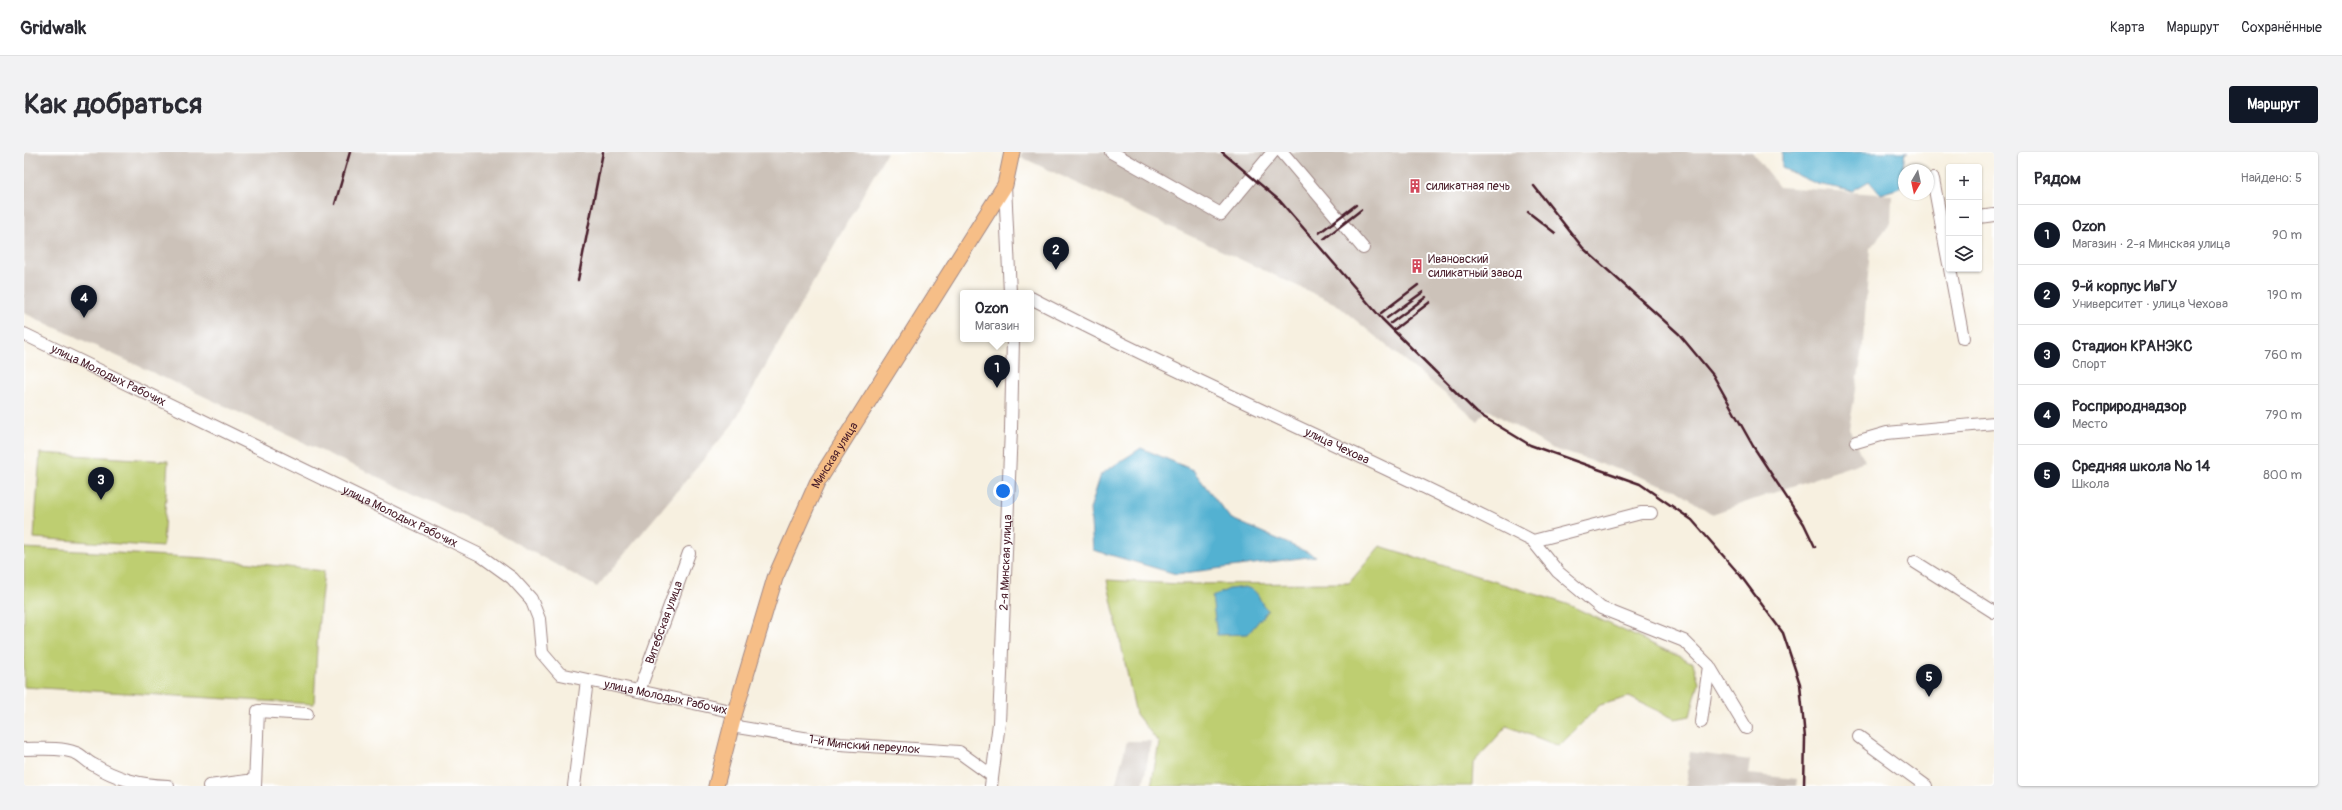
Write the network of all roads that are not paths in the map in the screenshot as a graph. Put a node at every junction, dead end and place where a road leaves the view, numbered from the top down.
1 (1012, 152) edge
2 (1111, 152) edge
3 (1273, 152) edge
4 (1282, 152) edge
5 (1934, 183) edge
6 (1005, 185) junction
7 (1994, 215) edge
8 (1982, 217) edge
9 (1945, 222) edge
10 (1946, 236) edge
11 (1363, 248) dead end
12 (1951, 272) edge
13 (1010, 290) edge
14 (1034, 300) edge
15 (24, 334) edge
16 (1963, 338) dead end
17 (1012, 342) edge
18 (1994, 423) edge
19 (1856, 442) dead end
20 (1651, 513) dead end
21 (1533, 541) junction
22 (689, 553) dead end
23 (1915, 562) dead end
24 (1994, 612) edge
25 (1709, 666) junction
26 (587, 680) junction
27 (639, 691) junction
28 (307, 714) dead end
29 (733, 719) junction
30 (1700, 722) dead end
31 (1746, 728) dead end
32 (1860, 737) dead end
33 (24, 749) edge
34 (991, 780) edge
35 (255, 783) edge
36 (168, 786) edge
37 (209, 786) edge
38 (574, 786) edge
39 (716, 786) edge
40 (1926, 786) edge

1 - 6 main road, Минская улица
2 - 3 street
4 - 11 street
5 - 9 street
6 - 13 street
6 - 29 main road, Минская улица
7 - 8 street
9 - 10 street
12 - 16 street
14 - 21 street, улица Чехова
15 - 26 street, улица Молодых Рабочих
17 - 34 street, 2-я Минская улица
18 - 19 street
20 - 21 street
21 - 25 street
22 - 27 street, Витебская улица
23 - 24 street
25 - 30 street
25 - 31 street
26 - 27 street, улица Молодых Рабочих
26 - 38 street
27 - 29 street, улица Молодых Рабочих
28 - 35 street
29 - 34 street, 1-й Минский переулок
29 - 39 main road, Минская улица
32 - 40 street
33 - 36 street
35 - 37 street

